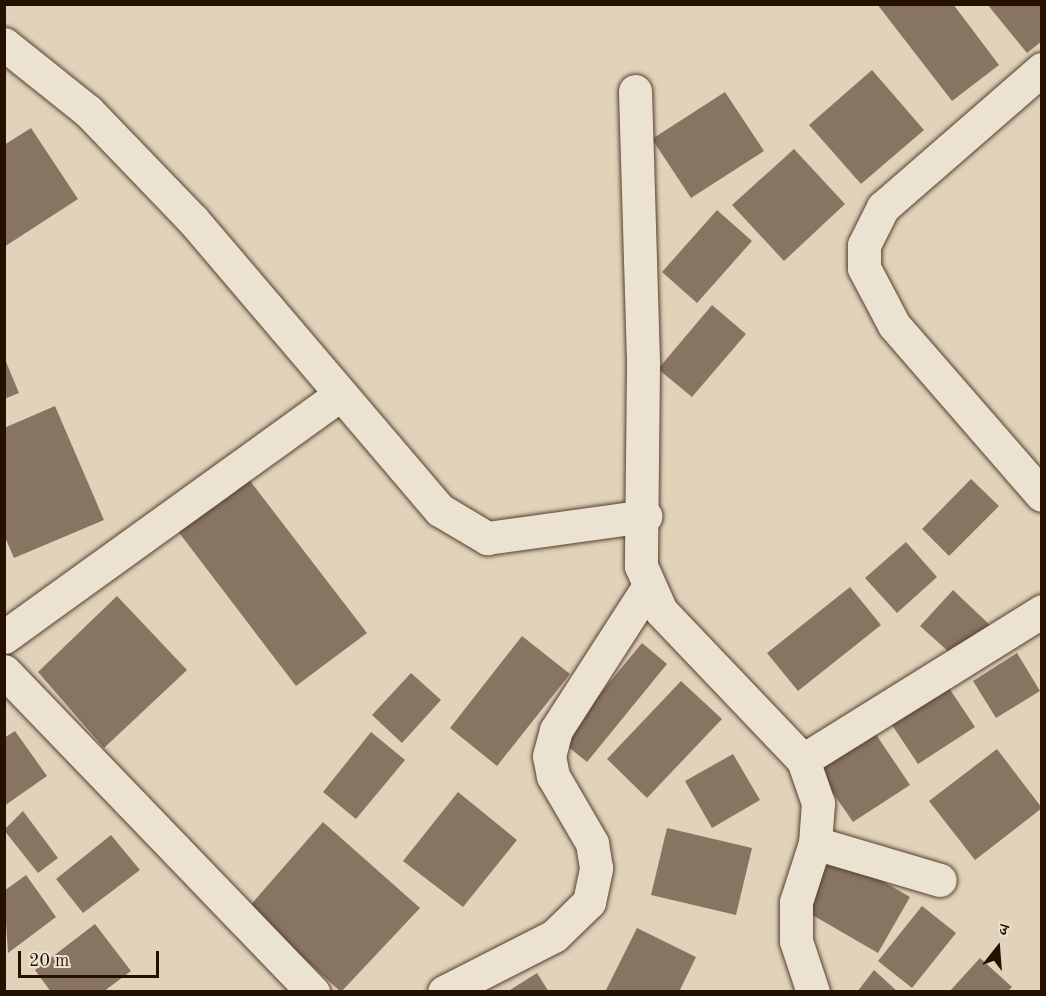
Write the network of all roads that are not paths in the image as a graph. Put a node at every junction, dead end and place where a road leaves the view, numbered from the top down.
1 (4, 45) edge
2 (1041, 69) edge
3 (635, 91) dead end
4 (338, 396) junction
5 (1041, 495) edge
6 (645, 516) junction
7 (647, 589) junction
8 (1041, 611) edge
9 (4, 638) edge
10 (4, 671) edge
11 (803, 760) junction
12 (815, 843) junction
13 (939, 880) dead end
14 (312, 992) edge
15 (444, 992) edge
16 (813, 992) edge

1 - 4 street
2 - 5 street
3 - 6 street
4 - 6 street
4 - 9 street
6 - 7 street
7 - 11 street
7 - 15 street
8 - 11 street
10 - 14 street
11 - 12 street
12 - 13 street
12 - 16 street

